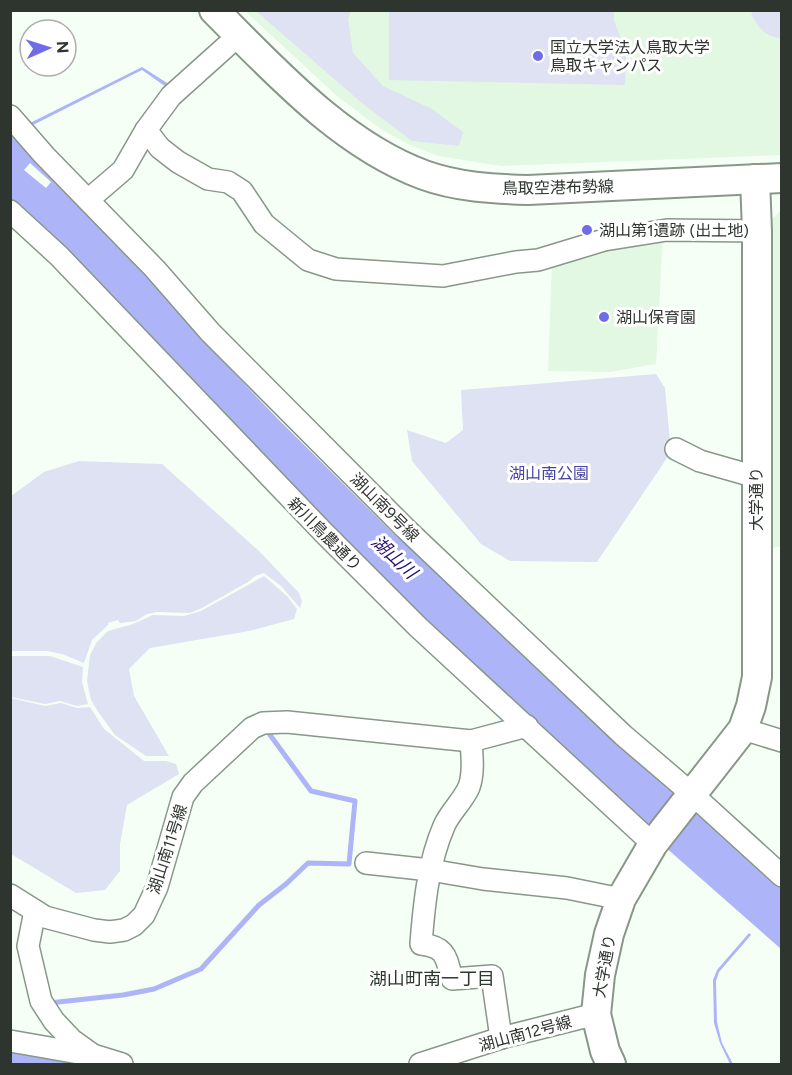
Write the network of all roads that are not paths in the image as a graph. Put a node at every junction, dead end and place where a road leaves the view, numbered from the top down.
1 (214, 10) edge
2 (239, 35) junction
3 (10, 116) edge
4 (146, 130) junction
5 (768, 179) edge
6 (88, 200) junction
7 (10, 211) edge
8 (757, 231) junction
9 (676, 449) dead end
10 (756, 477) junction
11 (527, 726) junction
12 (743, 729) junction
13 (471, 741) junction
14 (782, 741) edge
15 (691, 796) junction
16 (654, 842) junction
17 (366, 863) dead end
18 (430, 870) junction
19 (782, 876) edge
20 (10, 895) edge
21 (621, 899) junction
22 (35, 911) junction
23 (597, 1014) junction
24 (501, 1038) junction
25 (10, 1041) edge
26 (91, 1061) edge
27 (122, 1065) edge
28 (420, 1065) edge
29 (610, 1065) edge

1 - 2 street, 鳥取空港布勢線
2 - 4 street
2 - 5 street, 鳥取空港布勢線
3 - 6 street, 湖山南9号線
4 - 6 street
4 - 8 street
5 - 8 street, 大学通り
6 - 15 street, 湖山南9号線
7 - 11 street, 新川鳥農通り
8 - 10 street, 大学通り
9 - 10 street
10 - 12 street, 大学通り
11 - 13 street, 湖山南11号線
11 - 16 street, 新川鳥農通り
12 - 14 street
12 - 15 street, 大学通り
13 - 18 street
13 - 22 street, 湖山南11号線
15 - 16 street, 大学通り
15 - 19 street, 湖山南9号線
16 - 21 street, 大学通り
17 - 18 street
18 - 21 street
18 - 24 street
20 - 22 street, 湖山南11号線
21 - 23 street, 大学通り
22 - 26 street
23 - 24 street, 湖山南12号線
23 - 29 street, 大学通り
24 - 28 street, 湖山南12号線
25 - 26 street
26 - 27 street

